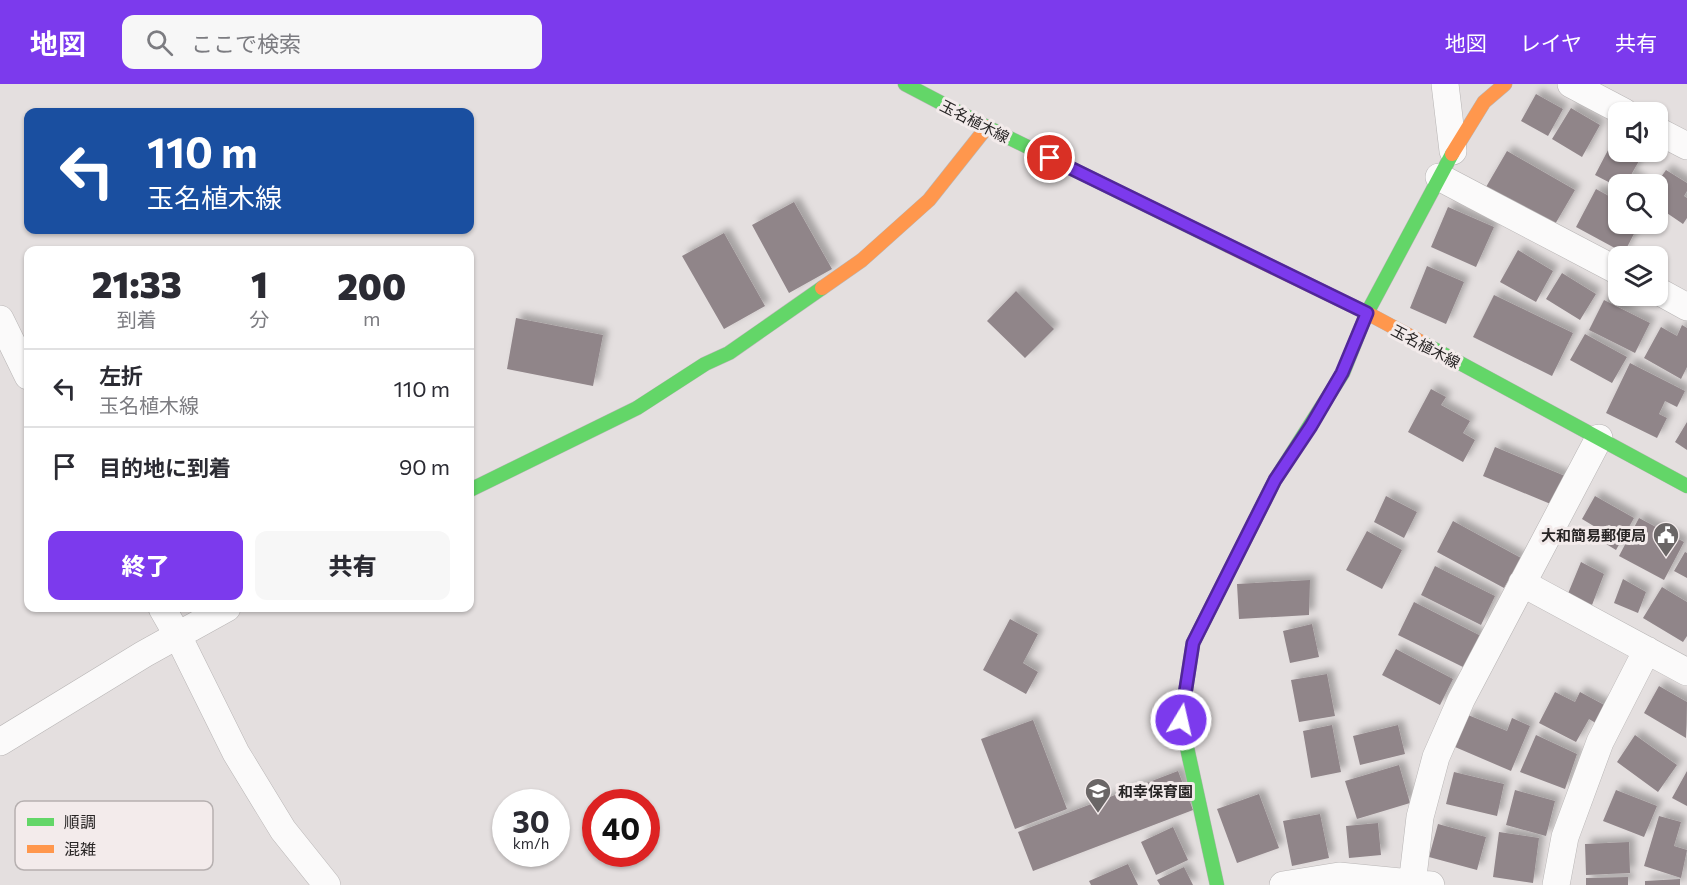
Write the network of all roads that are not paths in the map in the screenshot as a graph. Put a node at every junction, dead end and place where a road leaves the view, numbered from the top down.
1 (904, 84) edge
2 (1445, 84) edge
3 (1505, 84) edge
4 (1571, 84) edge
5 (1608, 104) edge
6 (987, 127) junction
7 (1668, 136) edge
8 (1687, 146) edge
9 (1453, 151) junction
10 (1439, 177) junction
11 (1608, 266) edge
12 (1668, 297) edge
13 (1687, 307) edge
14 (1367, 313) junction
15 (0, 319) edge
16 (24, 368) edge
17 (1599, 438) junction
18 (1687, 486) edge
19 (474, 488) edge
20 (1522, 583) junction
21 (164, 612) edge
22 (220, 612) edge
23 (178, 636) junction
24 (1647, 650) junction
25 (1687, 672) edge
26 (0, 742) edge
27 (327, 885) edge
28 (1217, 885) edge
29 (1283, 885) edge
30 (1419, 885) edge
31 (1556, 885) edge

1 - 6 street, 玉名植木線
2 - 9 street
3 - 9 street
4 - 5 street
6 - 14 street, 玉名植木線
6 - 19 street
7 - 8 street
9 - 10 street
10 - 11 street
10 - 14 street
12 - 13 street
14 - 17 street, 玉名植木線
14 - 28 street
15 - 16 street
17 - 18 street, 玉名植木線
17 - 20 street
20 - 24 street
20 - 30 street
21 - 23 street
22 - 23 street
23 - 26 street
23 - 27 street
24 - 25 street
24 - 31 street
29 - 30 street

